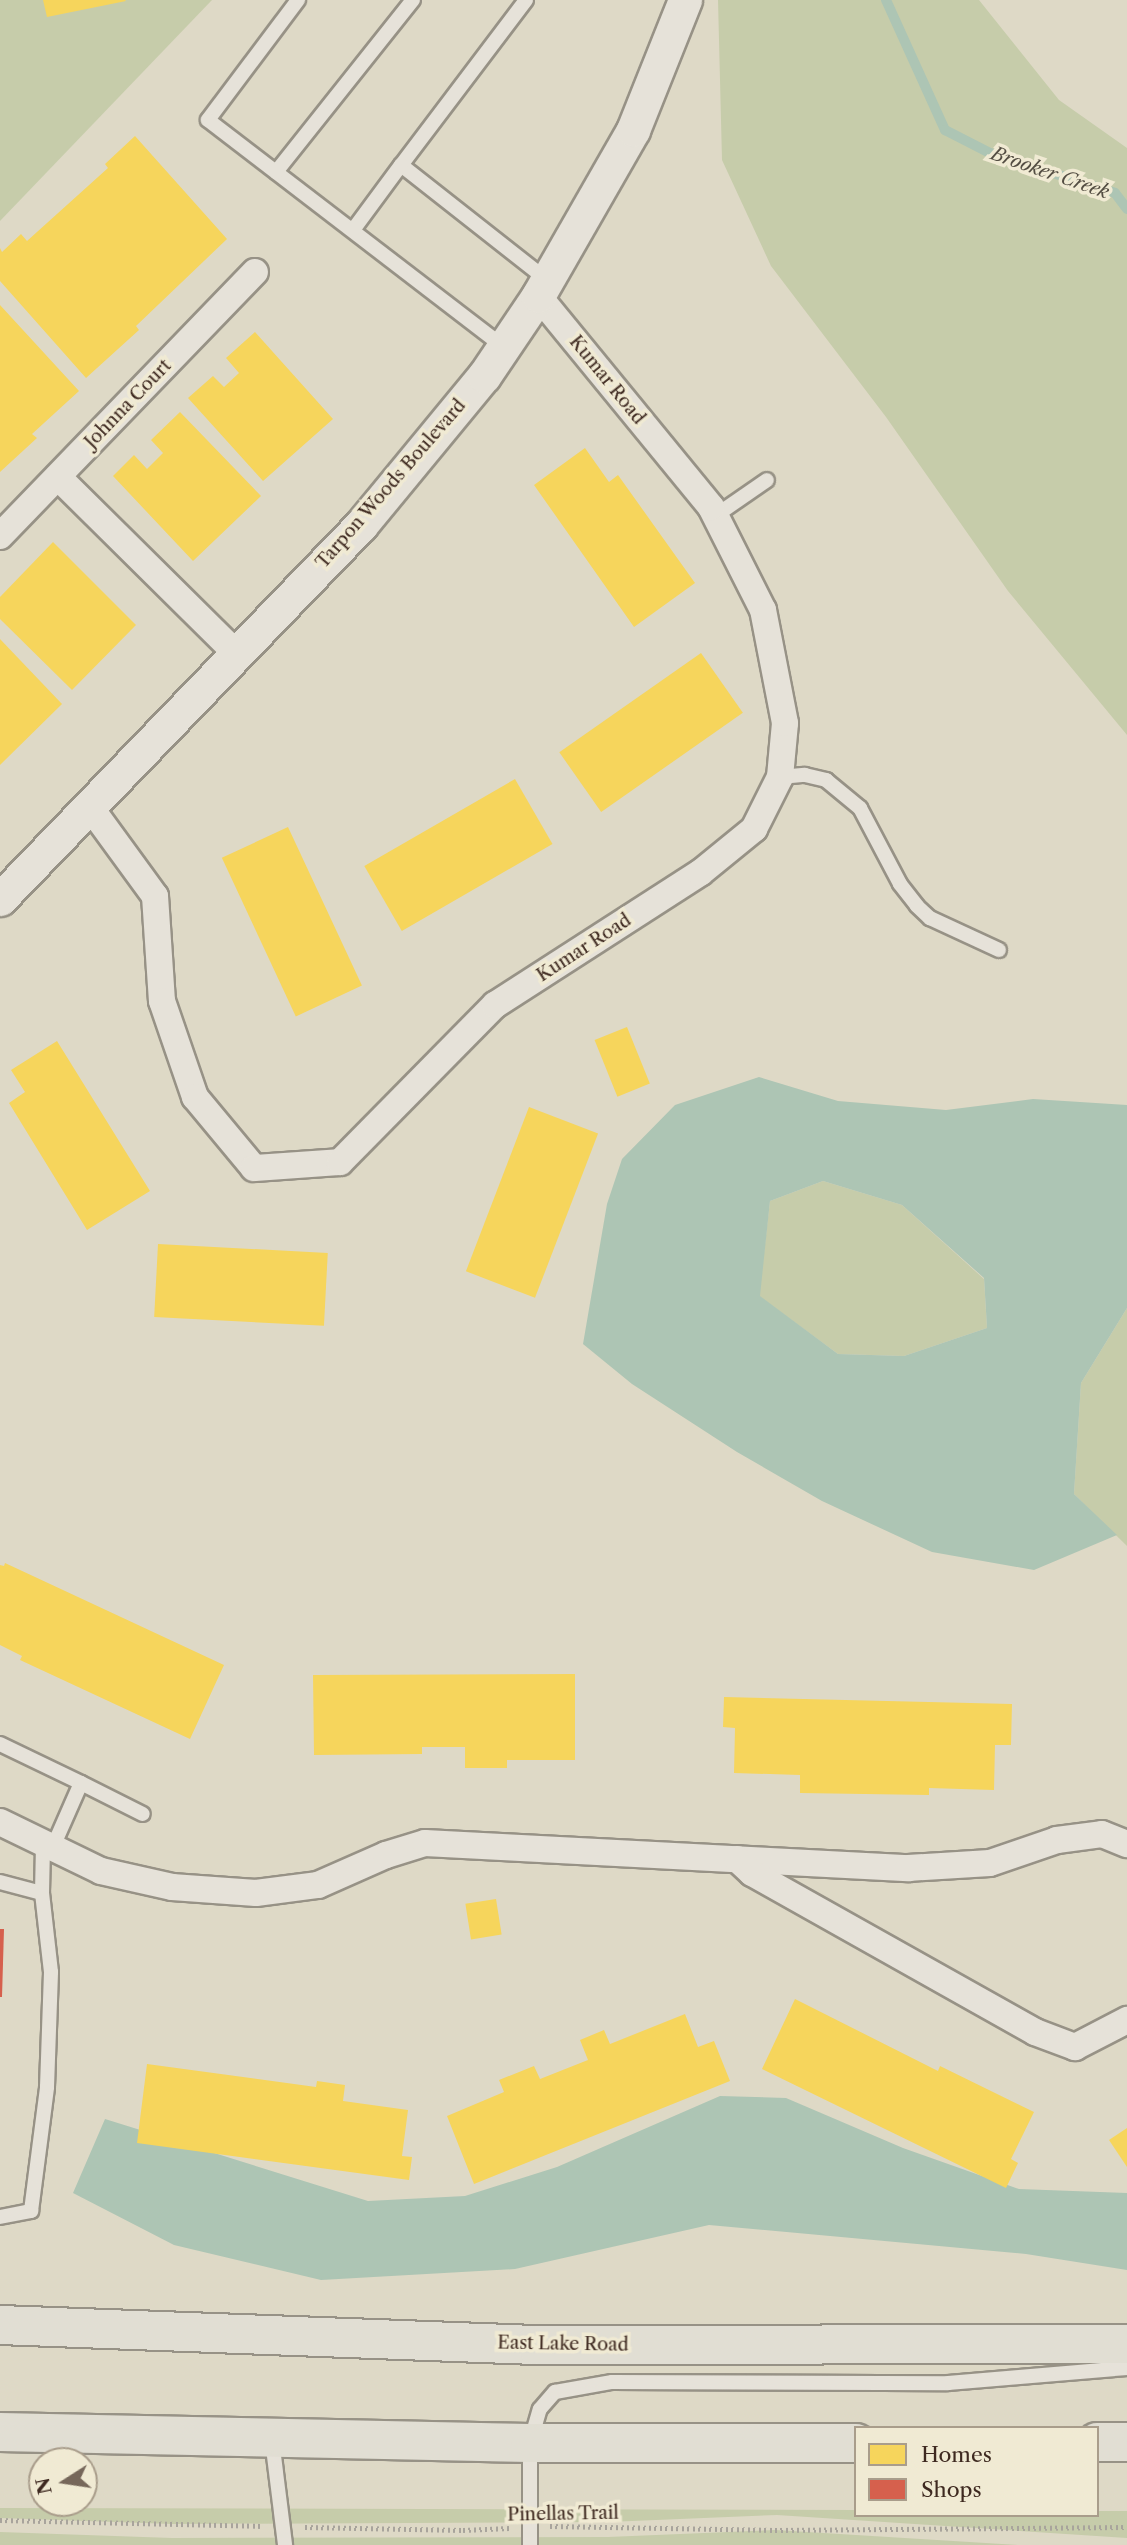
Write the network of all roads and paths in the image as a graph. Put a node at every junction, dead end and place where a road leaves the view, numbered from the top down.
1 (298, 0) edge
2 (413, 0) edge
3 (526, 0) edge
4 (685, 0) edge
5 (401, 165) junction
6 (276, 172) junction
7 (353, 230) junction
8 (255, 272) dead end
9 (542, 288) junction
10 (504, 347) junction
11 (58, 477) junction
12 (767, 480) dead end
13 (715, 516) junction
14 (0, 536) edge
15 (237, 654) junction
16 (780, 777) junction
17 (90, 807) junction
18 (0, 899) edge
19 (999, 950) dead end
20 (0, 1744) edge
21 (81, 1783) junction
22 (143, 1814) dead end
23 (0, 1822) edge
24 (1127, 1844) edge
25 (48, 1847) junction
26 (737, 1859) junction
27 (0, 1882) edge
28 (42, 1893) junction
29 (1127, 2020) edge
30 (0, 2217) edge
31 (0, 2325) edge
32 (1127, 2344) edge
33 (1127, 2368) edge
34 (0, 2431) edge
35 (272, 2440) junction
36 (854, 2442) edge
37 (1099, 2442) edge
38 (1127, 2442) edge
39 (530, 2443) junction
40 (0, 2520) edge
41 (530, 2526) junction
42 (284, 2527) junction
43 (1127, 2527) edge
44 (285, 2545) edge
45 (530, 2545) edge

1 - 6 lane
2 - 6 lane
3 - 5 lane
4 - 9 street, Tarpon Woods Boulevard
5 - 7 lane
5 - 9 lane
6 - 7 lane
7 - 10 lane
8 - 11 street, Johnna Court
9 - 10 street, Tarpon Woods Boulevard
9 - 13 street, Kumar Road
10 - 15 street, Tarpon Woods Boulevard
11 - 14 street, Johnna Court
11 - 15 street
12 - 13 lane
13 - 16 street, Kumar Road
15 - 17 street, Tarpon Woods Boulevard
16 - 17 street, Kumar Road
16 - 19 lane
17 - 18 street, Tarpon Woods Boulevard
20 - 21 lane
21 - 22 lane
21 - 25 lane
23 - 25 street
24 - 26 street
25 - 26 street
25 - 28 lane
26 - 29 street
27 - 28 lane
28 - 30 lane
31 - 32 main road, East Lake Road
33 - 39 lane
34 - 35 main road
35 - 39 main road
35 - 42 lane
36 - 39 main road
37 - 38 main road
39 - 41 lane
40 - 42 path, Pinellas Trail
41 - 42 path, Pinellas Trail
41 - 43 path, Pinellas Trail
41 - 45 lane
42 - 44 lane

